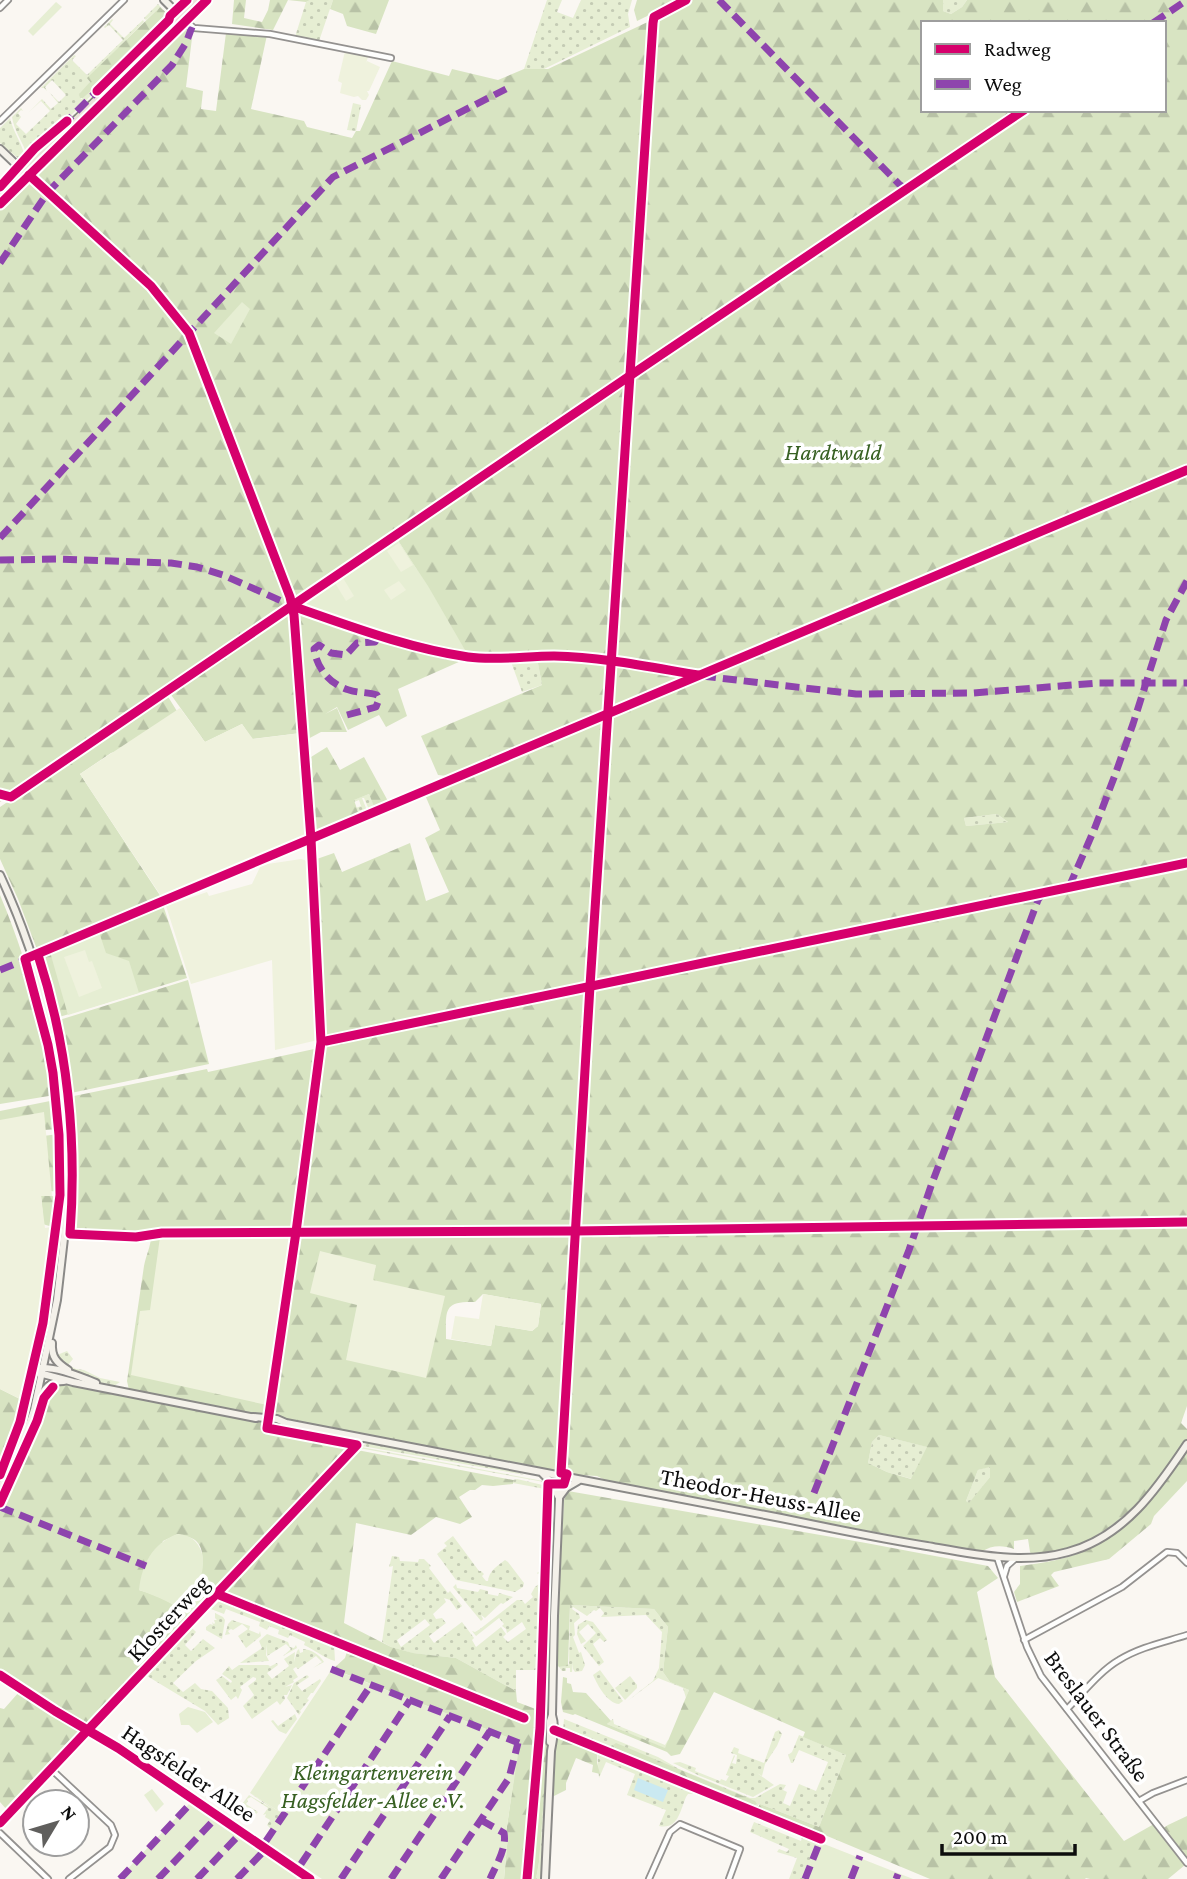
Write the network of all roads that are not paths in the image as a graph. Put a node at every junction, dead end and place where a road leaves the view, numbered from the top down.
1 (8, 0) edge
2 (124, 0) edge
3 (164, 0) edge
4 (198, 0) edge
5 (0, 8) edge
6 (181, 17) junction
7 (391, 58) dead end
8 (0, 121) edge
9 (0, 149) edge
10 (24, 172) junction
11 (0, 195) edge
12 (0, 875) edge
13 (65, 1203) junction
14 (53, 1323) junction
15 (40, 1370) junction
16 (82, 1377) junction
17 (73, 1382) junction
18 (107, 1388) junction
19 (34, 1410) junction
20 (363, 1437) junction
21 (1187, 1444) edge
22 (19, 1445) junction
23 (541, 1473) junction
24 (561, 1477) junction
25 (579, 1480) junction
26 (0, 1490) edge
27 (559, 1498) junction
28 (996, 1557) junction
29 (1016, 1558) junction
30 (1187, 1563) edge
31 (1004, 1577) junction
32 (1187, 1634) edge
33 (1024, 1640) junction
34 (1068, 1709) junction
35 (88, 1730) junction
36 (51, 1769) junction
37 (1187, 1780) edge
38 (1139, 1801) junction
39 (0, 1824) edge
40 (0, 1833) edge
41 (267, 1850) dead end
42 (1187, 1863) edge
43 (48, 1879) edge
44 (69, 1879) edge
45 (545, 1879) edge
46 (649, 1879) edge
47 (729, 1879) edge

1 - 5 street
2 - 8 street
3 - 6 main road
4 - 6 main road
6 - 7 street
6 - 10 main road
9 - 10 main road
10 - 11 main road
12 - 13 main road
13 - 14 main road
13 - 15 main road
14 - 15 main road
14 - 16 main road
15 - 16 main road, Theodor-Heuss-Allee
15 - 17 main road, Theodor-Heuss-Allee
15 - 19 main road
15 - 22 main road
16 - 18 main road, Theodor-Heuss-Allee
17 - 18 main road, Theodor-Heuss-Allee
17 - 19 main road
18 - 20 main road, Theodor-Heuss-Allee
19 - 22 main road
20 - 23 main road, Theodor-Heuss-Allee
20 - 35 street, Klosterweg
21 - 29 main road, Theodor-Heuss-Allee
22 - 26 main road
23 - 24 main road, Theodor-Heuss-Allee
23 - 27 main road
24 - 25 main road, Theodor-Heuss-Allee
24 - 27 main road
25 - 27 main road
25 - 28 main road, Theodor-Heuss-Allee
27 - 45 main road
28 - 29 main road, Theodor-Heuss-Allee
28 - 31 street, Breslauer Straße
29 - 31 street
30 - 33 street
31 - 33 street, Breslauer Straße
32 - 34 street
33 - 34 street, Breslauer Straße
34 - 38 street, Breslauer Straße
35 - 36 street, Klosterweg
35 - 41 street, Hagsfelder Allee
36 - 39 street, Klosterweg
36 - 44 street
37 - 38 street
38 - 42 street, Breslauer Straße
40 - 43 street
46 - 47 street

